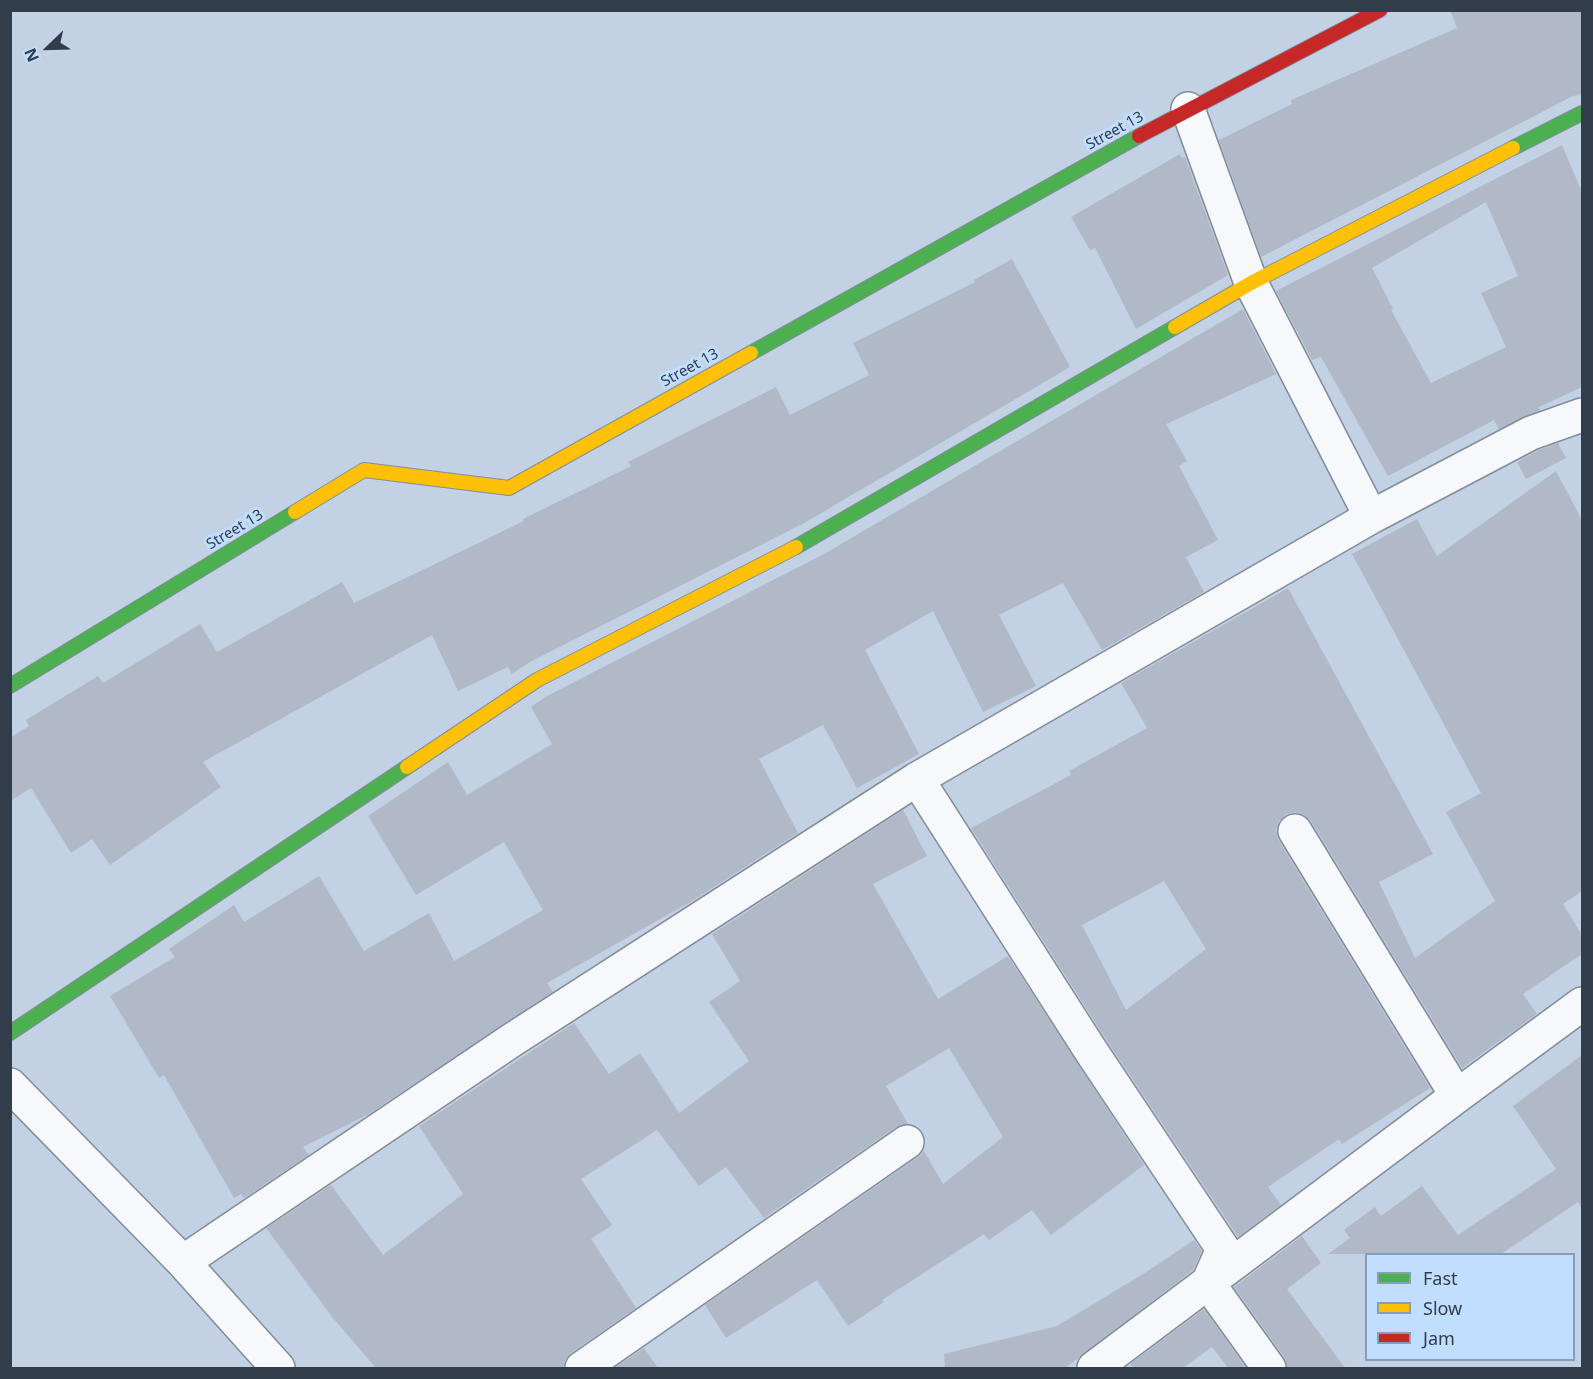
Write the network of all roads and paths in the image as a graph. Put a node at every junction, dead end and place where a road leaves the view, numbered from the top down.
1 (1380, 10) edge
2 (1188, 109) junction
3 (1582, 113) edge
4 (1251, 283) junction
5 (1582, 415) edge
6 (1371, 517) junction
7 (10, 686) edge
8 (918, 779) junction
9 (1295, 831) dead end
10 (1582, 1004) edge
11 (10, 1033) edge
12 (10, 1085) edge
13 (1457, 1096) junction
14 (906, 1142) dead end
15 (183, 1262) junction
16 (1208, 1283) junction
17 (278, 1368) edge
18 (582, 1368) edge
19 (1094, 1368) edge
20 (1269, 1368) edge

1 - 2 street, Street 13
2 - 4 street
2 - 7 street, Street 13
3 - 4 street
4 - 6 street
4 - 11 street
5 - 6 street
6 - 8 street
8 - 15 street
8 - 16 street
9 - 13 street
10 - 13 street
12 - 15 street
13 - 16 street
14 - 18 street
15 - 17 street
16 - 19 street
16 - 20 street

